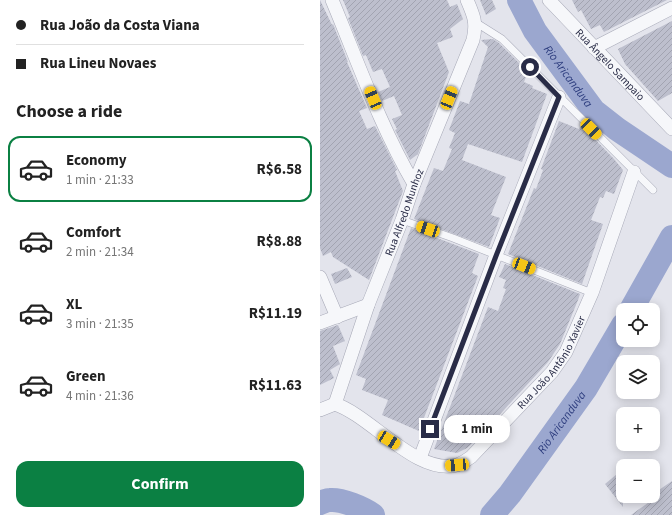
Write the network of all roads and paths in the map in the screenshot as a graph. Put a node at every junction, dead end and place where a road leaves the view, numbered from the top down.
1 (332, 0) edge
2 (468, 0) edge
3 (549, 0) edge
4 (672, 8) edge
5 (475, 22) junction
6 (594, 48) junction
7 (559, 97) junction
8 (670, 124) edge
9 (634, 172) junction
10 (414, 184) junction
11 (653, 190) dead end
12 (402, 220) junction
13 (496, 256) junction
14 (320, 277) edge
15 (592, 293) junction
16 (368, 305) junction
17 (337, 317) junction
18 (320, 323) edge
19 (335, 404) junction
20 (320, 410) edge
21 (420, 458) junction

1 - 10 street
2 - 5 street
3 - 6 street, Rua Ângelo Sampaio
4 - 6 street
5 - 7 lane
5 - 10 street, Rua Alfredo Munhoz
6 - 8 street, Rua Ângelo Sampaio
7 - 9 lane
7 - 13 street
9 - 11 lane
9 - 15 street, Rua João Antônio Xavier
10 - 12 street, Rua Alfredo Munhoz
12 - 13 lane
12 - 16 street, Rua Alfredo Munhoz
13 - 15 lane
13 - 21 street
14 - 17 street
15 - 21 street, Rua João Antônio Xavier
16 - 17 street
16 - 19 street, Rua Alfredo Munhoz
17 - 18 street
19 - 20 street
19 - 21 street, Rua João Antônio Xavier

